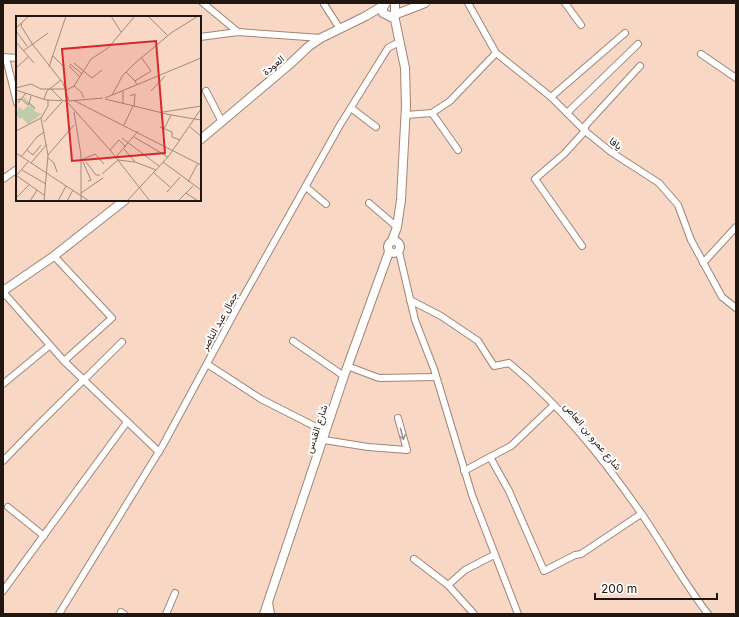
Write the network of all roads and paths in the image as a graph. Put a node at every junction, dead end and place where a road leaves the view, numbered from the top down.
1 (203, 3) edge
2 (425, 3) edge
3 (468, 3) edge
4 (565, 3) edge
5 (324, 4) dead end
6 (385, 4) edge
7 (393, 10) edge
8 (366, 16) junction
9 (581, 25) dead end
10 (340, 29) junction
11 (238, 32) junction
12 (626, 33) dead end
13 (201, 37) edge
14 (321, 38) junction
15 (399, 42) junction
16 (638, 44) dead end
17 (496, 53) junction
18 (701, 54) dead end
19 (5, 57) edge
20 (16, 58) edge
21 (640, 66) dead end
22 (736, 78) edge
23 (206, 91) dead end
24 (551, 97) junction
25 (16, 99) edge
26 (351, 108) junction
27 (406, 112) junction
28 (432, 113) junction
29 (567, 113) junction
30 (222, 122) junction
31 (376, 127) dead end
32 (586, 131) junction
33 (201, 139) edge
34 (458, 150) dead end
35 (16, 170) edge
36 (3, 179) edge
37 (306, 187) junction
38 (124, 201) edge
39 (369, 203) dead end
40 (326, 204) dead end
41 (736, 226) edge
42 (397, 227) junction
43 (395, 242) junction
44 (582, 246) dead end
45 (389, 252) junction
46 (398, 252) junction
47 (54, 256) junction
48 (703, 263) junction
49 (3, 291) edge
50 (410, 300) junction
51 (736, 308) edge
52 (122, 342) dead end
53 (293, 342) dead end
54 (49, 346) junction
55 (64, 361) junction
56 (207, 364) junction
57 (348, 366) junction
58 (344, 376) junction
59 (436, 377) junction
60 (83, 380) junction
61 (3, 384) edge
62 (554, 405) junction
63 (398, 418) dead end
64 (127, 422) junction
65 (325, 436) junction
66 (159, 452) junction
67 (490, 457) junction
68 (3, 462) edge
69 (464, 471) junction
70 (8, 507) dead end
71 (642, 514) junction
72 (44, 536) junction
73 (494, 555) junction
74 (414, 559) dead end
75 (448, 584) junction
76 (3, 591) edge
77 (175, 594) dead end
78 (268, 600) junction
79 (59, 614) edge
80 (166, 614) edge
81 (264, 614) edge
82 (271, 614) edge
83 (474, 614) edge
84 (518, 614) edge
85 (708, 614) edge

1 - 11 street
2 - 7 main road
3 - 17 street, يافا
4 - 9 street
5 - 10 street
6 - 7 main road
6 - 8 main road, العودة
7 - 8 main road, العودة
7 - 15 main road
8 - 10 main road, العودة
10 - 14 main road, العودة
11 - 13 street
11 - 14 street
12 - 24 street
14 - 30 main road, العودة
15 - 26 street, جمال عبد الناصر
15 - 27 main road
16 - 29 street
17 - 24 street, يافا
17 - 28 street
18 - 22 street
19 - 20 street
19 - 25 street
21 - 32 street
23 - 30 street
24 - 29 street, يافا
26 - 31 street
26 - 37 street, جمال عبد الناصر
27 - 28 street
27 - 42 main road
27 - 43 main road
28 - 34 street
29 - 32 street, يافا
30 - 33 main road, العودة
32 - 44 street
32 - 48 street, يافا
35 - 36 street
37 - 40 street
37 - 56 street, جمال عبد الناصر
38 - 47 main road
39 - 42 street
41 - 48 street
42 - 43 main road
43 - 45 main road
43 - 46 main road
45 - 46 main road
45 - 57 main road, شارع القدس
46 - 50 street
47 - 49 main road
47 - 55 street
48 - 51 street, يافا
49 - 54 street
50 - 59 street
50 - 62 street, شارع عمرو بن العاص
52 - 60 street
53 - 58 street
54 - 55 street
54 - 61 street
55 - 60 street
56 - 65 street
56 - 66 street, جمال عبد الناصر
57 - 58 main road, شارع القدس
57 - 59 street
58 - 65 main road, شارع القدس
59 - 69 street
60 - 64 street
60 - 68 street
62 - 67 street
62 - 71 street, شارع عمرو بن العاص
63 -> 65 street
64 - 66 street
64 - 72 street
65 - 78 main road, شارع القدس
66 - 79 street, جمال عبد الناصر
67 - 69 street
67 - 71 street
69 - 73 street
70 - 72 street
71 - 85 street, شارع عمرو بن العاص
72 - 76 street
73 - 75 street
73 - 84 street
74 - 75 street
75 - 83 street
77 - 80 street
78 - 81 main road, شارع القدس
78 - 82 street

